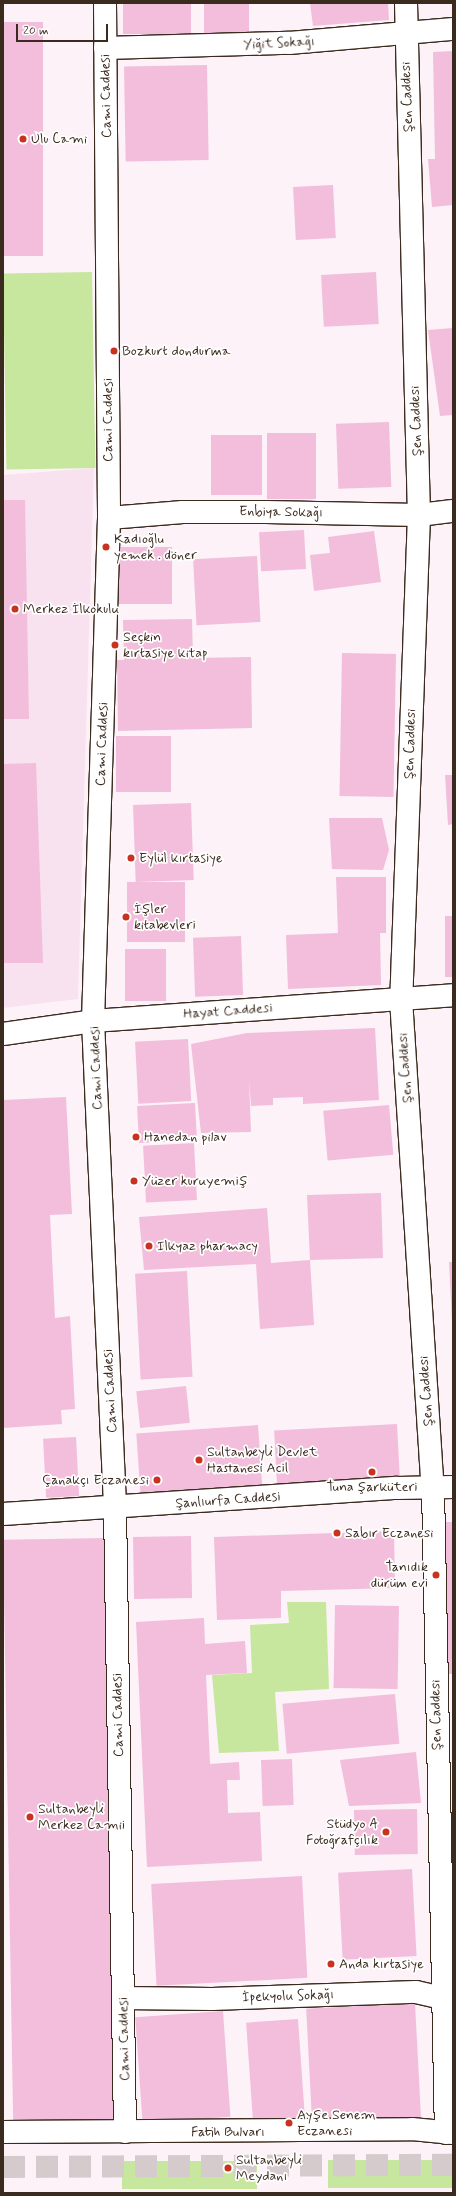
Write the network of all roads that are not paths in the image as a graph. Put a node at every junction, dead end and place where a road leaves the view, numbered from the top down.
1 (105, 3) edge
2 (406, 3) edge
3 (453, 29) edge
4 (406, 34) junction
5 (105, 48) junction
6 (453, 511) edge
7 (419, 515) junction
8 (109, 518) junction
9 (453, 995) edge
10 (401, 999) junction
11 (93, 1021) junction
12 (3, 1034) edge
13 (443, 1488) edge
14 (115, 1507) junction
15 (3, 1514) edge
16 (123, 1998) junction
17 (448, 1998) edge
18 (3, 2132) edge
19 (125, 2132) junction
20 (450, 2133) edge

1 - 5 street, Cami Caddesi
2 - 4 street, Şen Caddesi
3 - 4 street, Yiğit Sokağı
4 - 5 street, Yiğit Sokağı
4 - 7 street, Şen Caddesi
5 - 8 street, Cami Caddesi
6 - 7 street, Enbiya Sokağı
7 - 8 street, Enbiya Sokağı
7 - 10 street, Şen Caddesi
8 - 11 street, Cami Caddesi
9 - 10 street, Hayat Caddesi
10 - 11 street, Hayat Caddesi
10 - 13 street, Şen Caddesi
11 - 12 street, Hayat Caddesi
11 - 14 street, Cami Caddesi
13 - 14 street, Şanlıurfa Caddesi
13 - 17 street, Şen Caddesi
14 - 15 street, Şanlıurfa Caddesi
14 - 16 street, Cami Caddesi
16 - 17 street, İpekyolu Sokağı
16 - 19 street, Cami Caddesi
17 - 20 street, Şen Caddesi
18 - 19 street, Fatih Bulvarı
19 - 20 street, Fatih Bulvarı

